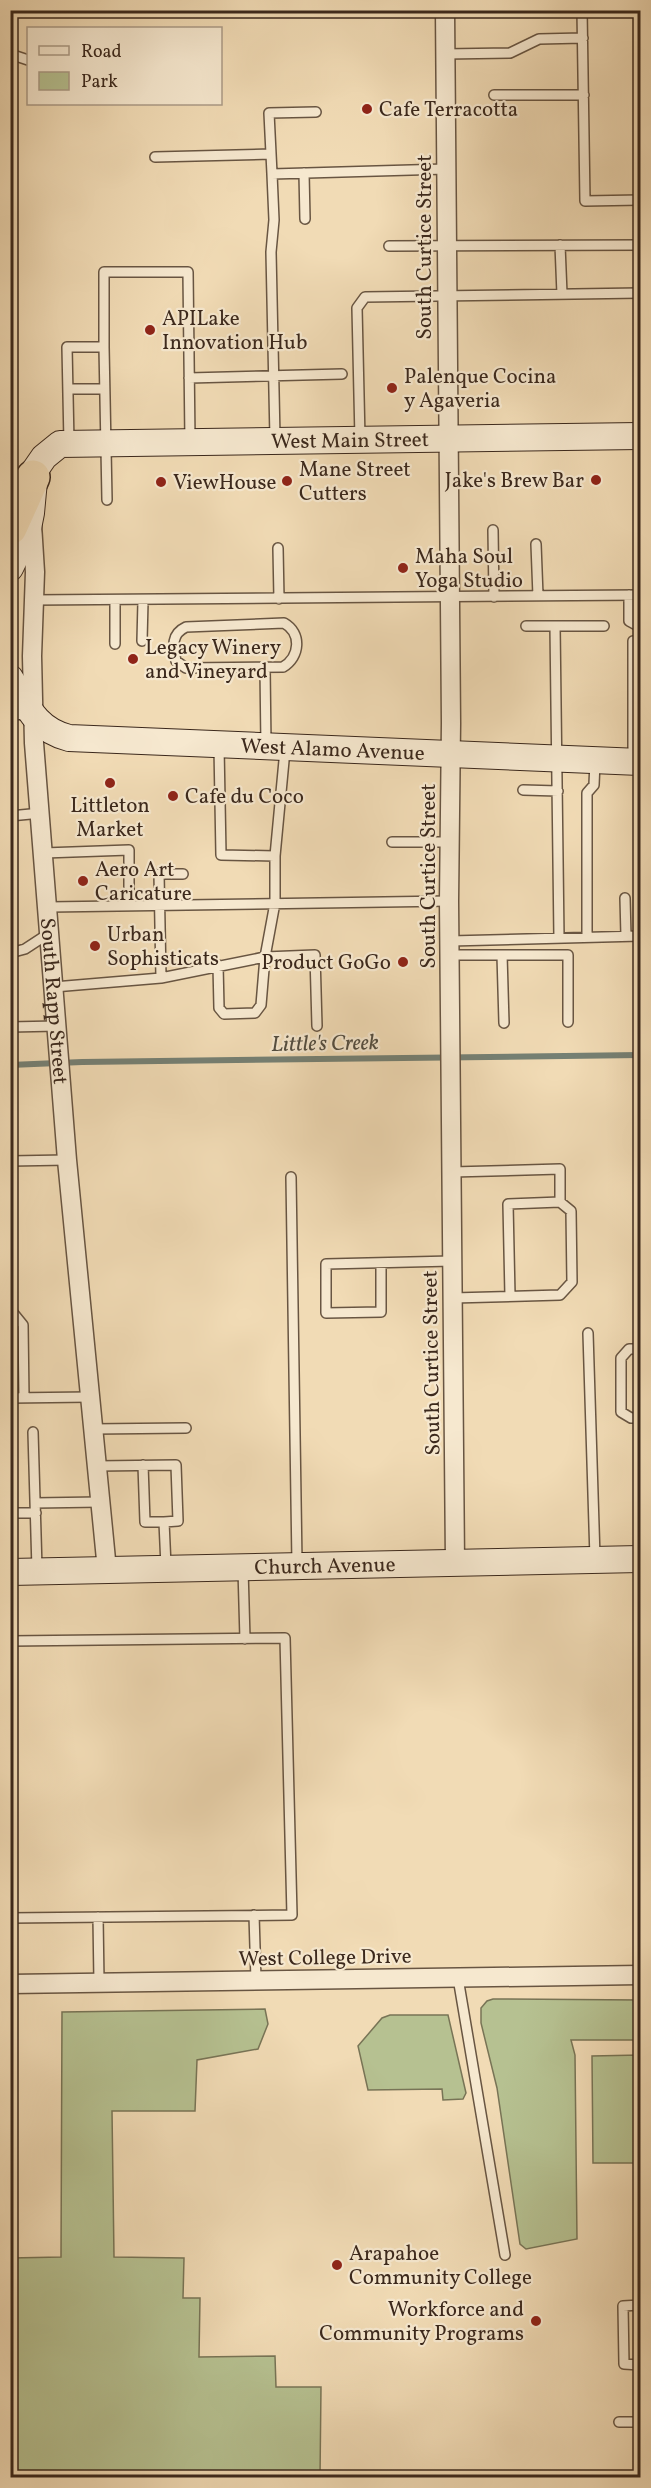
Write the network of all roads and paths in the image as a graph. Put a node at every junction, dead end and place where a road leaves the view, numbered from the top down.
1 (445, 10) edge
2 (582, 10) edge
3 (582, 38) junction
4 (10, 54) edge
5 (445, 54) junction
6 (27, 60) edge
7 (494, 95) dead end
8 (584, 95) junction
9 (316, 112) dead end
10 (271, 154) junction
11 (155, 158) dead end
12 (446, 169) junction
13 (304, 173) junction
14 (272, 174) junction
15 (640, 200) edge
16 (305, 219) dead end
17 (560, 245) junction
18 (640, 245) edge
19 (389, 246) dead end
20 (447, 246) junction
21 (640, 293) edge
22 (562, 294) junction
23 (447, 295) junction
24 (104, 346) junction
25 (342, 374) dead end
26 (274, 375) junction
27 (189, 378) junction
28 (104, 388) junction
29 (68, 389) junction
30 (640, 436) edge
31 (448, 438) junction
32 (360, 439) junction
33 (275, 440) junction
34 (189, 441) junction
35 (106, 442) junction
36 (64, 443) junction
37 (33, 477) joint
38 (107, 500) dead end
39 (21, 521) edge
40 (493, 530) dead end
41 (536, 544) dead end
42 (278, 548) dead end
43 (10, 568) edge
44 (629, 595) junction
45 (640, 595) edge
46 (538, 596) junction
47 (494, 597) junction
48 (449, 598) junction
49 (279, 599) junction
50 (33, 600) junction
51 (115, 601) junction
52 (143, 601) junction
53 (555, 626) junction
54 (604, 626) dead end
55 (526, 627) dead end
56 (640, 627) edge
57 (142, 641) dead end
58 (640, 641) edge
59 (115, 644) dead end
60 (265, 668) junction
61 (10, 678) edge
62 (22, 715) edge
63 (219, 745) junction
64 (276, 747) junction
65 (451, 755) junction
66 (558, 759) junction
67 (595, 760) junction
68 (637, 762) edge
69 (523, 790) dead end
70 (558, 790) junction
71 (41, 813) junction
72 (10, 816) edge
73 (392, 842) dead end
74 (450, 842) junction
75 (44, 853) junction
76 (275, 856) junction
77 (183, 873) dead end
78 (625, 898) dead end
79 (449, 901) junction
80 (275, 903) junction
81 (159, 905) junction
82 (129, 906) junction
83 (49, 907) junction
84 (51, 932) junction
85 (626, 936) junction
86 (640, 936) edge
87 (587, 937) junction
88 (559, 938) junction
89 (450, 948) junction
90 (10, 953) edge
91 (502, 955) junction
92 (265, 957) junction
93 (218, 965) junction
94 (161, 978) junction
95 (54, 987) junction
96 (568, 1022) dead end
97 (504, 1023) dead end
98 (57, 1026) junction
99 (317, 1026) dead end
100 (10, 1027) edge
101 (67, 1160) junction
102 (10, 1161) edge
103 (452, 1172) junction
104 (291, 1177) dead end
105 (560, 1202) junction
106 (452, 1261) junction
107 (381, 1263) junction
108 (510, 1296) junction
109 (453, 1298) junction
110 (10, 1309) edge
111 (10, 1328) edge
112 (588, 1333) dead end
113 (10, 1342) edge
114 (640, 1349) edge
115 (90, 1397) junction
116 (10, 1398) edge
117 (24, 1398) junction
118 (640, 1418) edge
119 (186, 1428) dead end
120 (93, 1429) junction
121 (33, 1432) dead end
122 (143, 1465) junction
123 (97, 1466) junction
124 (100, 1502) junction
125 (35, 1508) junction
126 (10, 1513) edge
127 (164, 1522) junction
128 (640, 1559) edge
129 (595, 1560) junction
130 (455, 1563) junction
131 (297, 1566) junction
132 (243, 1567) junction
133 (166, 1568) junction
134 (107, 1570) junction
135 (38, 1571) junction
136 (10, 1572) edge
137 (245, 1639) junction
138 (10, 1641) edge
139 (254, 1916) junction
140 (98, 1917) junction
141 (10, 1918) edge
142 (640, 1975) edge
143 (458, 1978) junction
144 (256, 1980) junction
145 (99, 1983) junction
146 (10, 1984) edge
147 (505, 2255) dead end
148 (640, 2305) edge
149 (640, 2365) edge
150 (619, 2422) dead end
151 (640, 2422) edge

1 - 5 street, South Curtice Street
2 - 3 lane
3 - 5 lane
3 - 8 lane
4 - 6 lane
5 - 12 street, South Curtice Street
7 - 8 lane
8 - 15 lane
9 - 10 lane
10 - 11 lane
10 - 14 lane
12 - 13 lane
12 - 20 street, South Curtice Street
13 - 14 lane
13 - 16 lane
14 - 26 lane
17 - 18 lane
17 - 20 lane
17 - 22 lane
19 - 20 lane
20 - 23 street, South Curtice Street
21 - 22 lane
22 - 23 lane
23 - 31 street, South Curtice Street
23 - 32 lane
24 - 27 lane
24 - 28 lane
24 - 29 lane
25 - 26 lane
26 - 27 lane
26 - 33 lane
27 - 34 lane
28 - 29 lane
28 - 35 lane
29 - 36 lane
30 - 31 main road, West Main Street
31 - 32 main road, West Main Street
31 - 48 street, South Curtice Street
32 - 33 main road, West Main Street
33 - 34 main road, West Main Street
34 - 35 main road, West Main Street
35 - 36 main road, West Main Street
35 - 38 lane
36 - 37 main road
37 - 39 highway
39 - 43 main road
39 - 50 street, South Rapp Street
40 - 47 lane
41 - 46 lane
42 - 49 lane
44 - 45 lane
44 - 46 lane
44 - 56 lane
46 - 47 lane
47 - 48 lane
48 - 49 lane
48 - 65 street, South Curtice Street
49 - 52 lane
50 - 51 lane
50 - 62 street, South Rapp Street
51 - 52 lane
51 - 59 lane
52 - 57 lane
53 - 54 lane
53 - 55 lane
53 - 66 lane
58 - 68 lane
60 - 60 lane
60 - 64 lane
61 - 62 main road
62 - 63 main road, West Alamo Avenue
62 - 71 street, South Rapp Street
63 - 64 main road, West Alamo Avenue
63 - 76 lane
64 - 65 main road, West Alamo Avenue
64 - 76 lane
65 - 66 main road, West Alamo Avenue
65 - 74 street, South Curtice Street
66 - 67 main road, West Alamo Avenue
66 - 70 lane
67 - 68 main road, West Alamo Avenue
67 - 87 lane
69 - 70 lane
70 - 88 lane
71 - 72 lane
71 - 75 street, South Rapp Street
73 - 74 lane
74 - 79 street, South Curtice Street
75 - 82 lane
75 - 83 street, South Rapp Street
76 - 80 lane
77 - 81 lane
78 - 85 lane
79 - 80 lane
79 - 89 street, South Curtice Street
80 - 81 lane
80 - 92 lane
81 - 82 lane
81 - 94 lane
82 - 83 lane
83 - 84 street, South Rapp Street
84 - 90 lane
84 - 95 street, South Rapp Street
85 - 86 lane
85 - 87 lane
87 - 88 lane
88 - 89 lane
89 - 91 lane
89 - 103 street, South Curtice Street
91 - 96 lane
91 - 97 lane
92 - 93 lane
92 - 93 lane
92 - 99 lane
93 - 94 lane
94 - 95 lane
95 - 98 street, South Rapp Street
98 - 100 lane
98 - 101 street, South Rapp Street
101 - 102 lane
101 - 115 street, South Rapp Street
103 - 105 lane
103 - 106 street, South Curtice Street
104 - 131 lane
105 - 108 lane
105 - 108 lane
106 - 107 lane
106 - 109 street, South Curtice Street
107 - 107 lane
108 - 109 lane
109 - 130 street, South Curtice Street
110 - 117 lane
111 - 113 lane
112 - 129 lane
114 - 118 lane
115 - 117 lane
115 - 120 street, South Rapp Street
116 - 117 lane
119 - 120 lane
120 - 123 street, South Rapp Street
121 - 125 lane
122 - 123 lane
122 - 127 lane
122 - 127 lane
123 - 124 street, South Rapp Street
124 - 125 lane
124 - 134 street, South Rapp Street
125 - 126 lane
125 - 135 lane
127 - 133 lane
128 - 129 main road, Church Avenue
129 - 130 main road, Church Avenue
130 - 131 main road, Church Avenue
131 - 132 main road, Church Avenue
132 - 133 main road, Church Avenue
132 - 137 lane
133 - 134 main road, Church Avenue
134 - 135 main road, Church Avenue
135 - 136 main road, Church Avenue
137 - 138 lane
137 - 139 lane
139 - 140 lane
139 - 144 lane
140 - 141 lane
140 - 145 lane
142 - 143 street, West College Drive
143 - 144 street, West College Drive
143 - 147 lane
144 - 145 street, West College Drive
145 - 146 street, West College Drive
148 - 149 lane
150 - 151 lane

